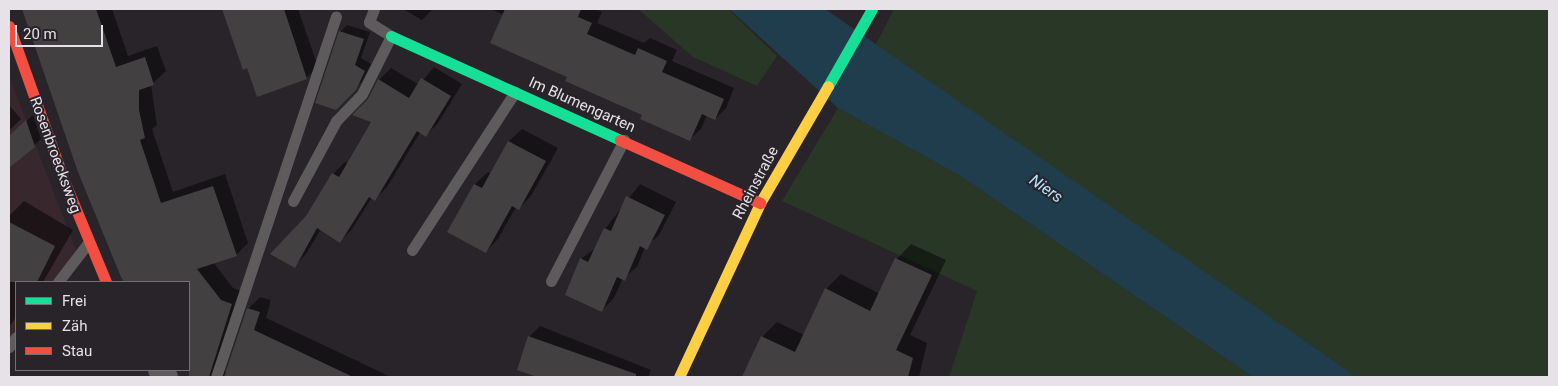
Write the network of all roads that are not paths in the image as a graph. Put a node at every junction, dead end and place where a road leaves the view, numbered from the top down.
1 (374, 9) edge
2 (872, 9) edge
3 (336, 16) dead end
4 (9, 26) edge
5 (390, 36) junction
6 (516, 92) junction
7 (624, 140) junction
8 (293, 200) dead end
9 (760, 204) junction
10 (88, 243) junction
11 (412, 250) dead end
12 (59, 281) edge
13 (106, 281) edge
14 (551, 281) dead end
15 (216, 377) edge
16 (679, 377) edge

1 - 5 lane
2 - 9 street, Rheinstraße
3 - 15 lane
4 - 10 street, Rosenbroecksweg
5 - 6 street, Im Blumengarten
5 - 8 lane
6 - 7 street, Im Blumengarten
6 - 11 lane
7 - 9 street, Im Blumengarten
7 - 14 lane
9 - 16 street, Rheinstraße
10 - 12 lane
10 - 13 street, Rosenbroecksweg

